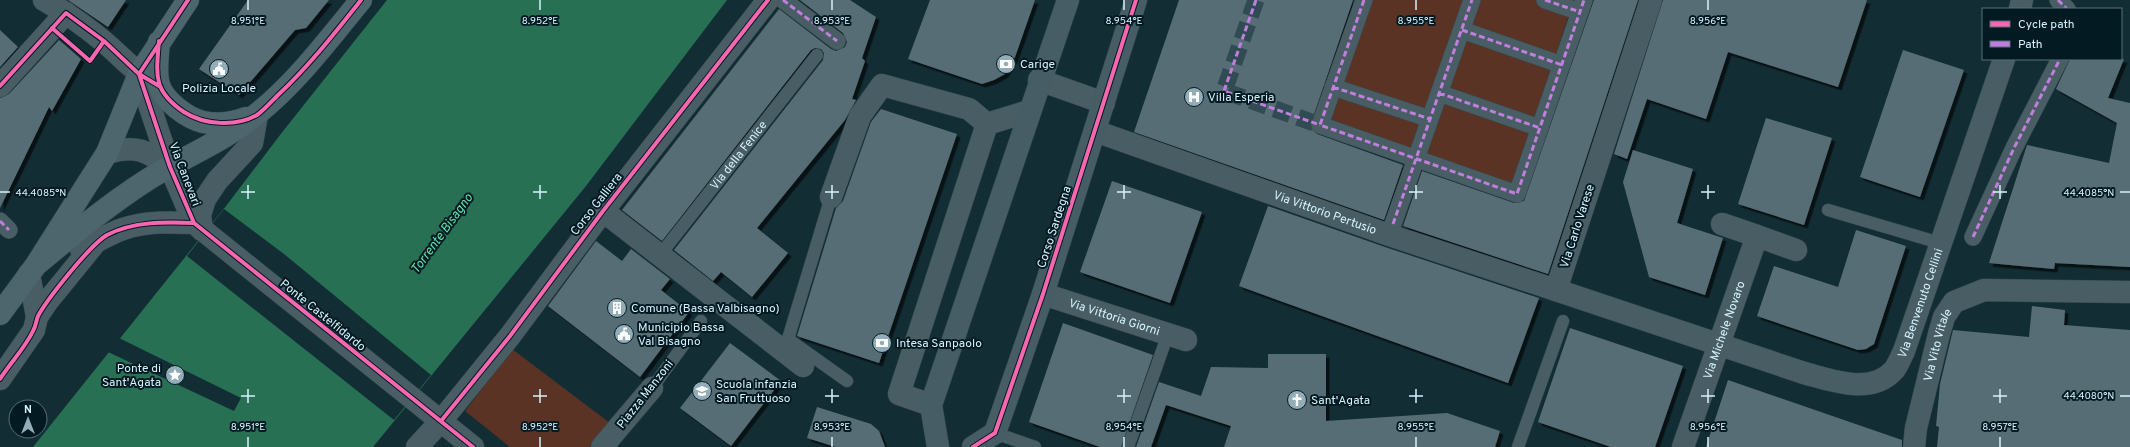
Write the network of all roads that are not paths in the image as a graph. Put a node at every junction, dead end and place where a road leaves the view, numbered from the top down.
1 (44, 0) edge
2 (188, 0) edge
3 (361, 0) edge
4 (768, 0) edge
5 (783, 0) edge
6 (1068, 0) edge
7 (1136, 0) edge
8 (1364, 0) edge
9 (1472, 0) edge
10 (1545, 0) edge
11 (1651, 0) edge
12 (2058, 0) edge
13 (1582, 6) edge
14 (2066, 8) edge
15 (66, 13) junction
16 (1462, 30) junction
17 (159, 41) junction
18 (837, 41) dead end
19 (817, 55) dead end
20 (2004, 60) edge
21 (2059, 60) edge
22 (1562, 65) junction
23 (139, 74) junction
24 (1039, 80) junction
25 (0, 86) edge
26 (159, 86) junction
27 (1333, 87) junction
28 (1439, 93) junction
29 (1104, 102) junction
30 (1029, 112) junction
31 (257, 115) junction
32 (1430, 119) junction
33 (986, 124) junction
34 (1540, 128) junction
35 (1095, 131) junction
36 (107, 153) junction
37 (1415, 158) junction
38 (170, 167) junction
39 (831, 198) joint
40 (1828, 210) dead end
41 (603, 211) junction
42 (1393, 224) dead end
43 (1722, 224) dead end
44 (198, 226) junction
45 (1756, 236) junction
46 (1973, 237) dead end
47 (1940, 243) junction
48 (95, 244) junction
49 (1796, 250) dead end
50 (660, 255) junction
51 (32, 270) junction
52 (1556, 290) junction
53 (2130, 292) edge
54 (1043, 294) junction
55 (0, 314) edge
56 (38, 317) junction
57 (702, 320) dead end
58 (1563, 320) dead end
59 (1177, 337) joint
60 (1719, 344) junction
61 (803, 366) dead end
62 (0, 379) edge
63 (847, 381) dead end
64 (652, 388) joint
65 (931, 405) junction
66 (441, 421) junction
67 (995, 433) junction
68 (417, 447) edge
69 (473, 447) edge
70 (602, 447) edge
71 (938, 447) edge
72 (973, 447) edge
73 (1035, 447) edge
74 (1128, 447) edge
75 (1518, 447) edge
76 (1683, 447) edge
77 (1914, 447) edge

1 - 15 street
2 - 17 main road, Via Canevari
3 - 31 main road
4 - 41 street, Corso Galliera
5 - 18 street
6 - 24 main road
7 - 29 main road, Corso Sardegna
8 - 27 street
9 - 16 street
10 - 13 street
11 - 52 street, Via Carlo Varese
12 - 14 street
13 - 22 street
15 - 23 street
15 - 25 street
16 - 22 street
16 - 28 street
17 - 23 main road, Via Canevari
17 - 26 main road
19 - 50 lane, Via della Fenice
20 - 47 street, Via Benvenuto Cellini
21 - 46 street
22 - 34 street
23 - 26 street
23 - 36 main road, Via Canevari
23 - 38 street, Via Canevari
24 - 29 street
24 - 30 main road
26 - 31 main road
27 - 32 street
27 - 37 street
28 - 32 street
28 - 34 street
29 - 35 main road, Corso Sardegna
30 - 33 street
30 - 65 main road
31 - 38 main road
31 - 44 street
32 - 37 street
33 - 39 street
33 - 65 street
34 - 37 street
35 - 52 street, Via Vittorio Pertusio
35 - 54 main road, Corso Sardegna
36 - 38 street, Via Canevari
36 - 51 main road, Via Canevari
37 - 42 street
38 - 44 street, Via Canevari
38 - 51 main road, Via Canevari
39 - 63 lane
40 - 47 lane
41 - 50 street
41 - 66 street, Corso Galliera
43 - 45 street
44 - 48 street, Via Canevari
44 - 66 street, Ponte Castelfidardo
45 - 49 street
45 - 60 street, Via Michele Novaro
47 - 60 street, Via Benvenuto Cellini
48 - 51 street, Via Canevari
48 - 56 street, Via Canevari
50 - 61 street
51 - 55 main road, Via Canevari
51 - 56 street
52 - 60 street
53 - 77 street, Via Vito Vitale
54 - 59 street, Via Vittoria Giorni
54 - 67 main road, Corso Sardegna
56 - 62 street, Via Canevari
57 - 64 lane, Piazza Manzoni
58 - 75 lane
59 - 74 lane
60 - 76 street, Via Michele Novaro
64 - 70 street, Piazza Manzoni
65 - 71 main road
66 - 68 street, Corso Galliera
66 - 69 street
67 - 72 main road
67 - 73 lane

